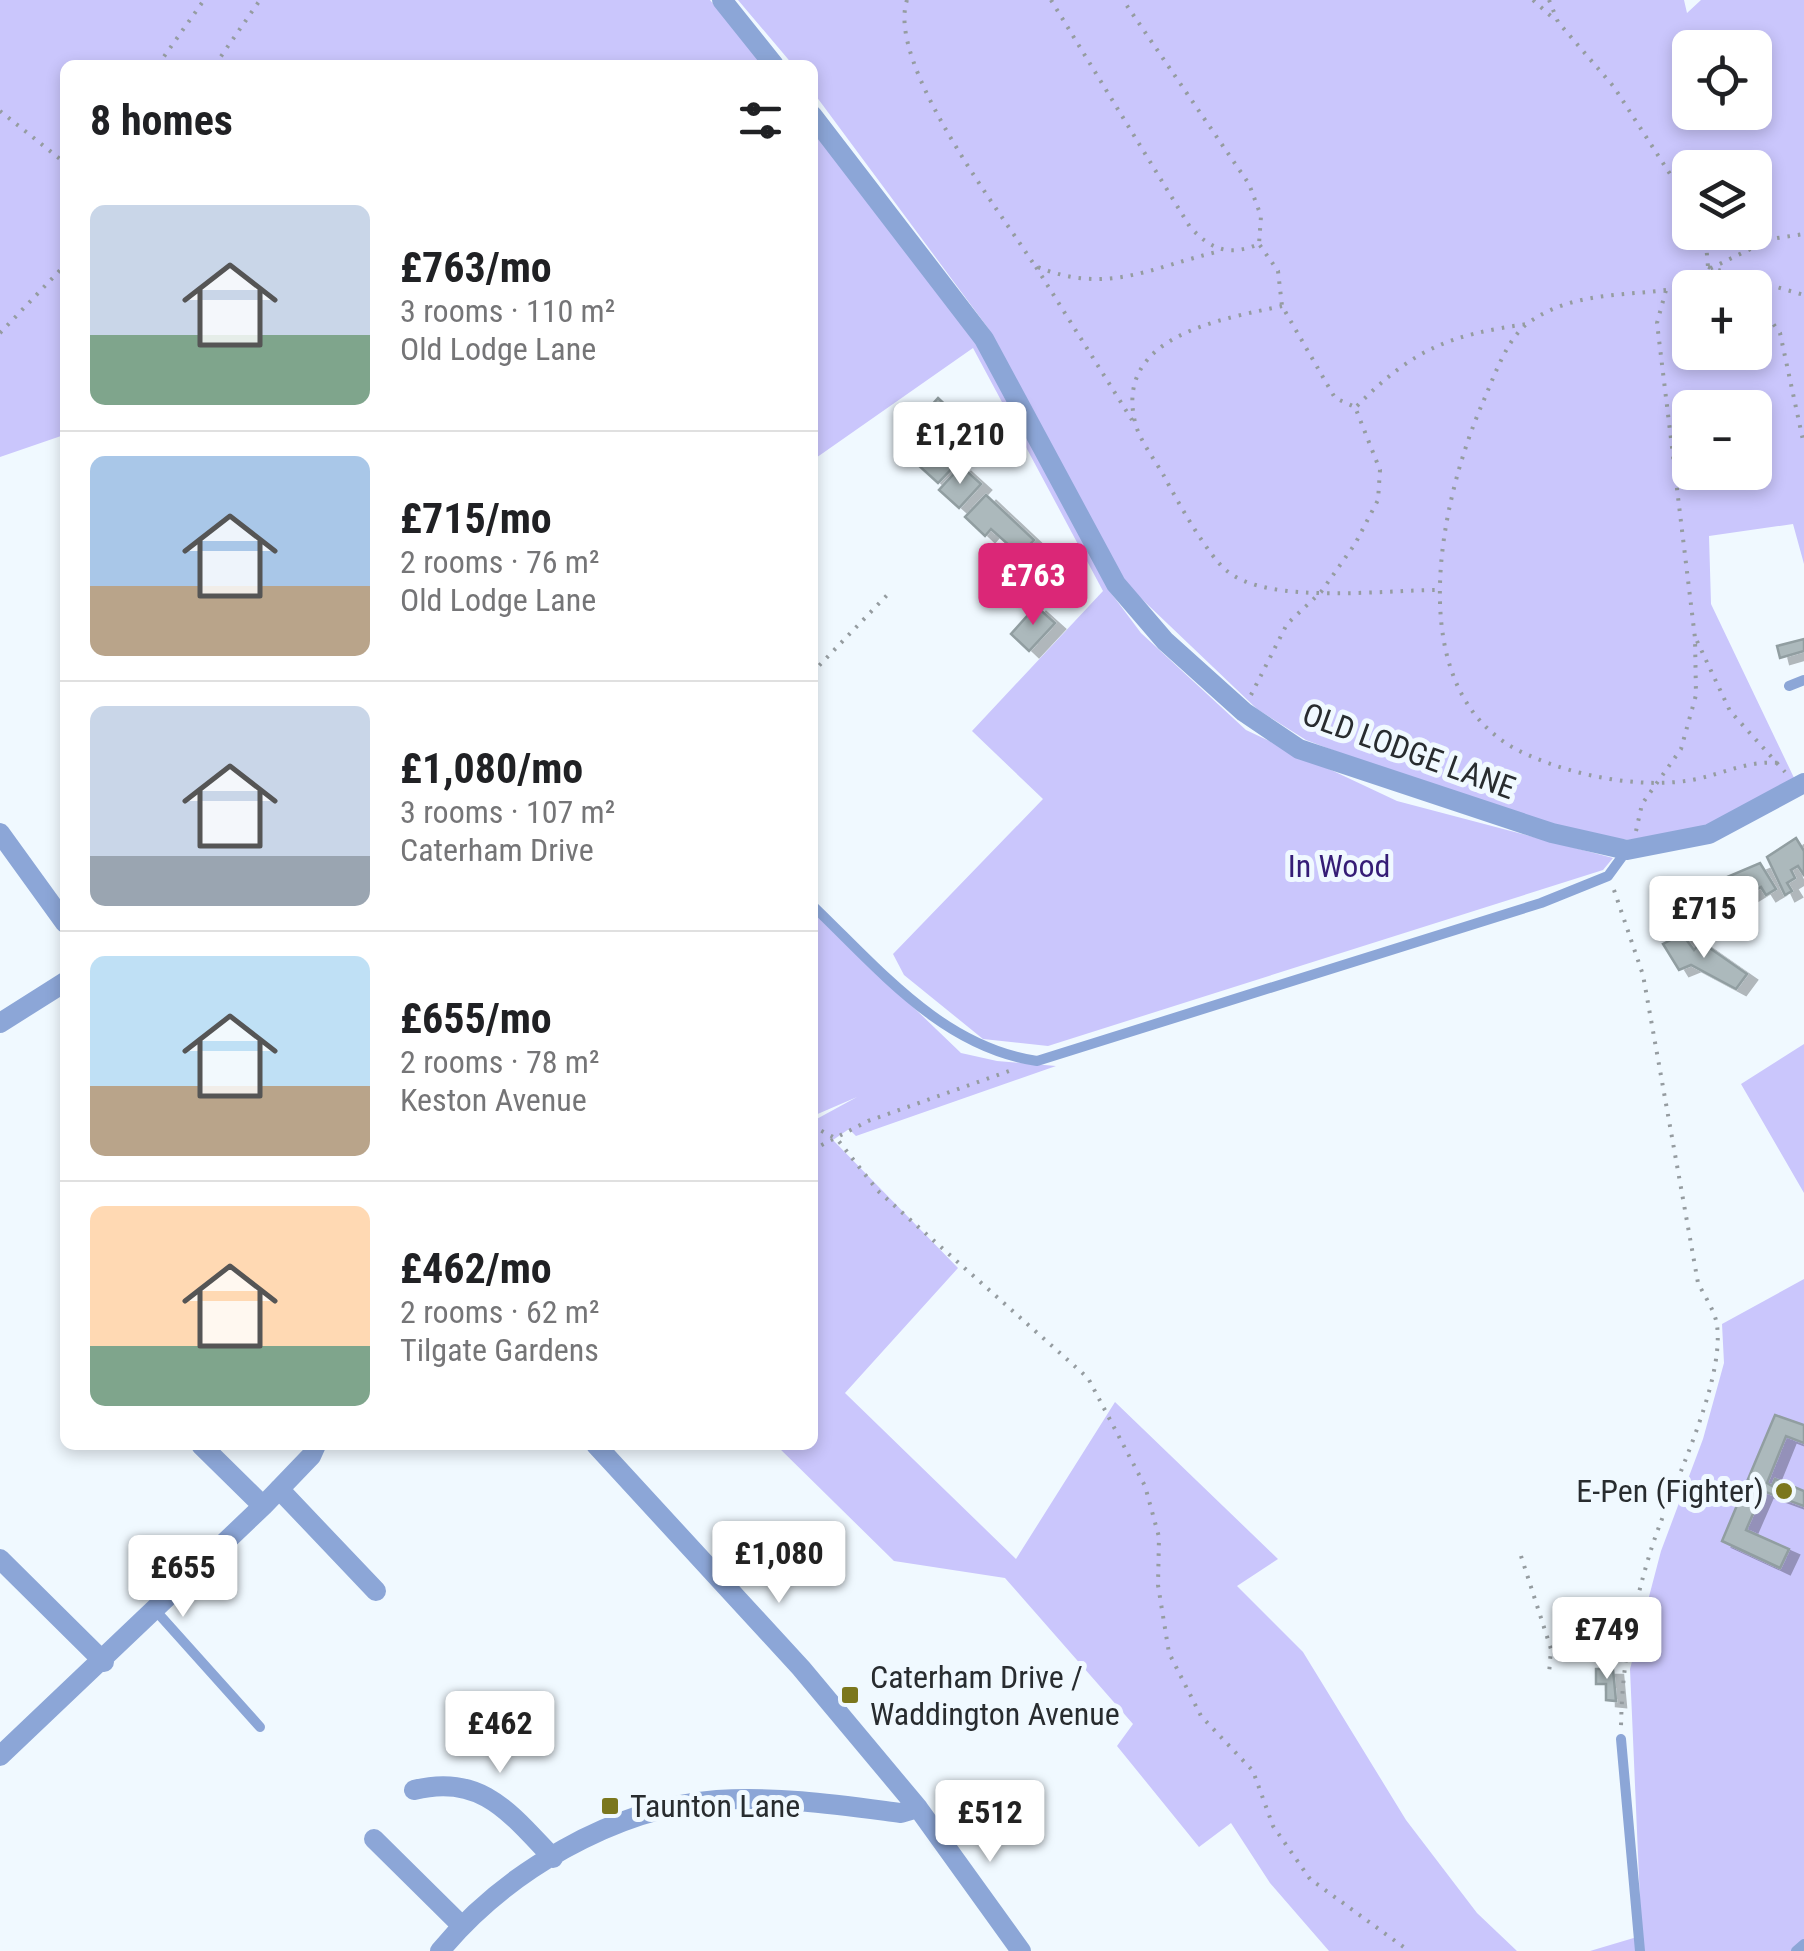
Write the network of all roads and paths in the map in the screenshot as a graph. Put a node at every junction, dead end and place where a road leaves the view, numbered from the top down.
1 (204, 0) edge
2 (260, 0) edge
3 (722, 0) edge
4 (907, 0) edge
5 (1052, 0) edge
6 (1123, 0) edge
7 (1533, 0) edge
8 (1548, 0) edge
9 (1558, 22) junction
10 (162, 60) edge
11 (218, 60) edge
12 (770, 60) edge
13 (0, 111) edge
14 (818, 123) edge
15 (60, 159) edge
16 (1672, 177) edge
17 (1804, 234) edge
18 (1259, 244) junction
19 (1707, 250) edge
20 (1221, 252) junction
21 (1035, 266) junction
22 (1708, 267) junction
23 (60, 270) edge
24 (1718, 270) edge
25 (1772, 286) edge
26 (1666, 290) junction
27 (1804, 296) edge
28 (1282, 306) junction
29 (1772, 322) edge
30 (1527, 324) junction
31 (0, 333) edge
32 (1356, 407) junction
33 (1135, 424) junction
34 (1804, 445) edge
35 (1437, 590) junction
36 (890, 592) dead end
37 (1321, 592) junction
38 (1695, 638) junction
39 (818, 667) edge
40 (1804, 680) edge
41 (1789, 686) dead end
42 (1244, 712) junction
43 (1780, 763) junction
44 (1656, 783) junction
45 (1799, 787) edge
46 (1636, 829) dead end
47 (0, 833) edge
48 (1626, 850) junction
49 (1608, 876) junction
50 (818, 911) edge
51 (60, 916) edge
52 (60, 985) edge
53 (0, 1023) edge
54 (1037, 1062) junction
55 (818, 1129) edge
56 (837, 1139) junction
57 (818, 1147) edge
58 (207, 1450) edge
59 (312, 1450) edge
60 (601, 1450) edge
61 (278, 1489) junction
62 (263, 1506) junction
63 (1521, 1556) dead end
64 (0, 1558) edge
65 (376, 1591) dead end
66 (156, 1611) junction
67 (104, 1662) junction
68 (1549, 1674) dead end
69 (260, 1727) dead end
70 (1621, 1739) joint
71 (0, 1756) edge
72 (414, 1790) dead end
73 (918, 1808) junction
74 (374, 1840) dead end
75 (553, 1858) junction
76 (461, 1926) junction
77 (1804, 1944) edge
78 (440, 1951) edge
79 (1021, 1951) edge
80 (1408, 1951) edge
81 (1640, 1951) edge
82 (1796, 1951) edge

1 - 10 path
2 - 11 path
3 - 12 street
4 - 21 path
5 - 20 path
6 - 18 path
7 - 9 path
8 - 9 path
9 - 16 path
13 - 15 path
14 - 42 street, OLD LODGE LANE
17 - 22 path
18 - 20 path
18 - 28 path
19 - 22 path
20 - 21 path
21 - 33 path
22 - 24 path
22 - 26 path
23 - 31 path
25 - 27 path
26 - 30 path
26 - 38 path
28 - 32 path
28 - 33 path
29 - 34 path
30 - 32 path
30 - 35 path
32 - 37 path
33 - 37 path
35 - 37 path
35 - 44 path
36 - 39 path
37 - 42 path
38 - 43 path
38 - 44 path
40 - 41 lane
42 - 48 street, OLD LODGE LANE
43 - 44 path
43 - 45 path
44 - 46 path
45 - 48 street, OLD LODGE LANE
47 - 51 street
48 - 49 lane
49 - 54 lane
49 - 70 path
50 - 54 lane
52 - 53 street
54 - 56 path
55 - 56 path
56 - 57 path
56 - 80 path
58 - 62 street
59 - 61 street
60 - 73 street
61 - 62 street
61 - 65 street
62 - 66 street
63 - 68 path
64 - 67 street
66 - 67 street
66 - 69 lane
67 - 71 street
70 - 81 lane
72 - 75 street
73 - 75 street
73 - 79 street
74 - 76 street
75 - 76 street
76 - 78 street
77 - 82 lane

